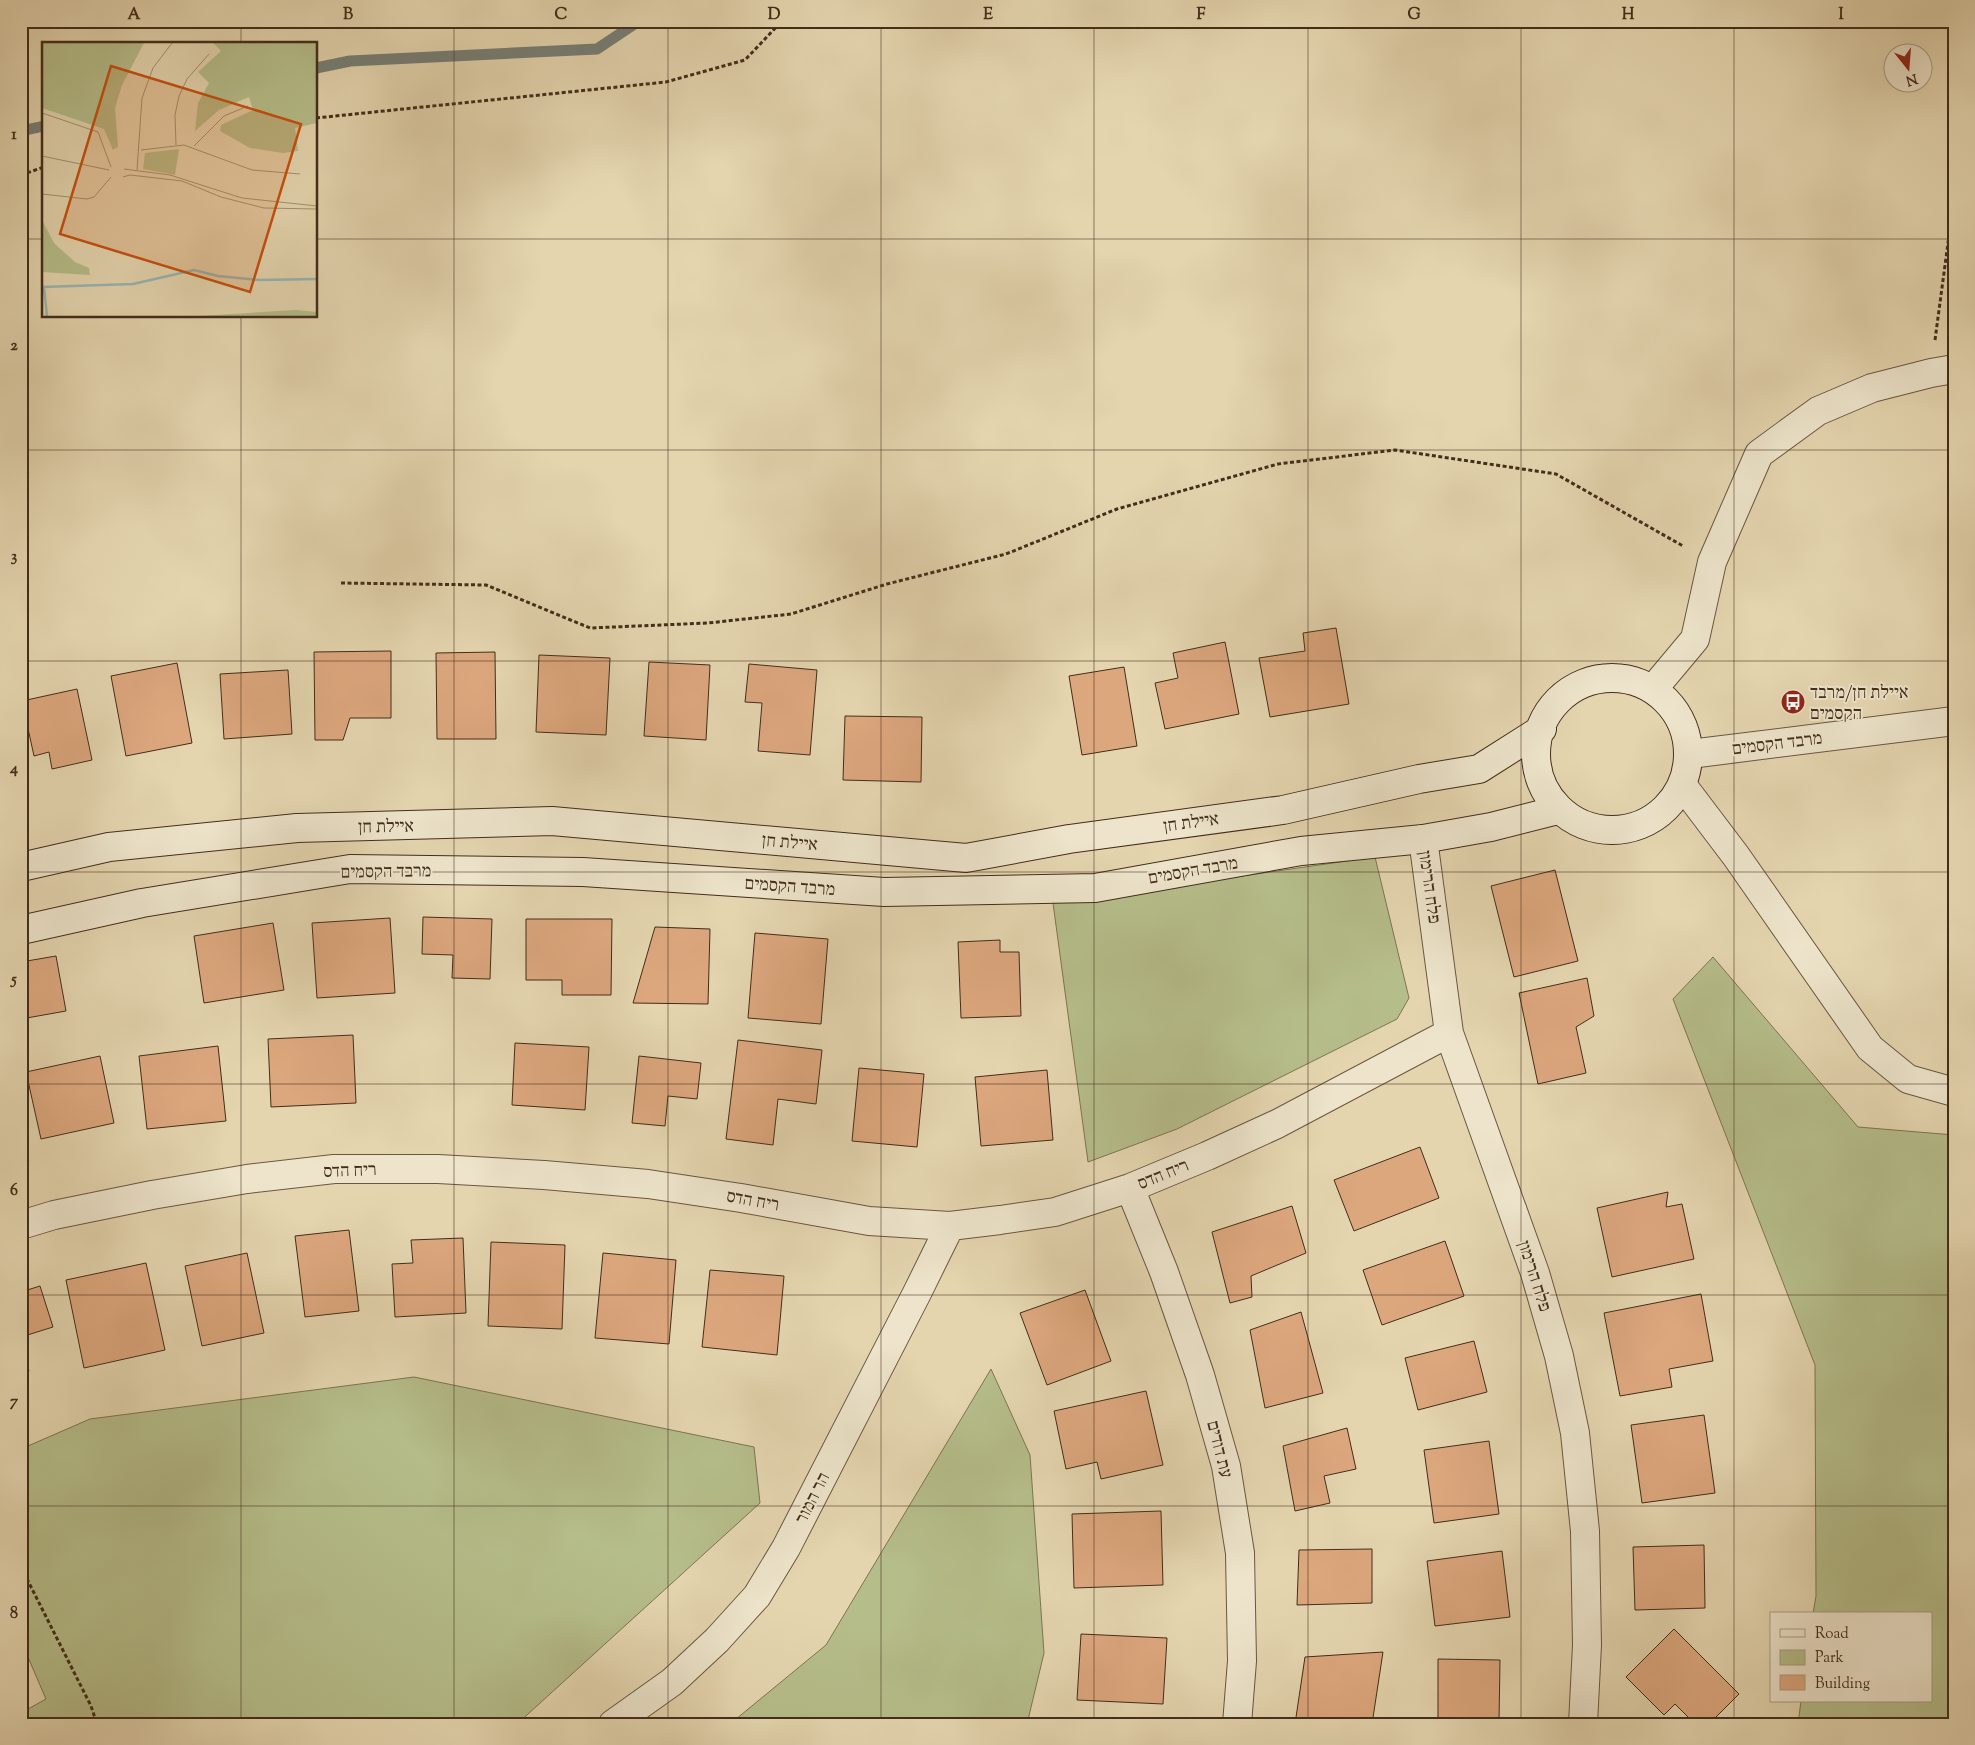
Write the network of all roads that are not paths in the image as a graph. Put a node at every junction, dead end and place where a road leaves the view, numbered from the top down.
1 (1942, 371) edge
2 (1654, 688) junction
3 (1954, 721) edge
4 (1542, 729) junction
5 (1690, 754) junction
6 (1683, 786) junction
7 (1558, 810) junction
8 (1423, 839) junction
9 (21, 867) edge
10 (21, 930) edge
11 (1449, 1033) junction
12 (1954, 1092) edge
13 (1130, 1188) junction
14 (21, 1225) edge
15 (950, 1226) junction
16 (613, 1724) edge
17 (1237, 1724) edge
18 (1583, 1724) edge

1 - 2 street
2 - 4 street
2 - 5 street
3 - 5 street, מרבד הקסמים
4 - 7 street
4 - 9 street, איילת חן
5 - 6 street
6 - 7 street
6 - 12 street
7 - 8 street, מרבד הקסמים
8 - 10 street, מרבד הקסמים
8 - 11 street, פלח הרימון
11 - 13 street, ריח הדס
11 - 18 street, פלח הרימון
13 - 15 street, ריח הדס
13 - 17 street, עת דודים
14 - 15 street, ריח הדס
15 - 16 street, הר המור

